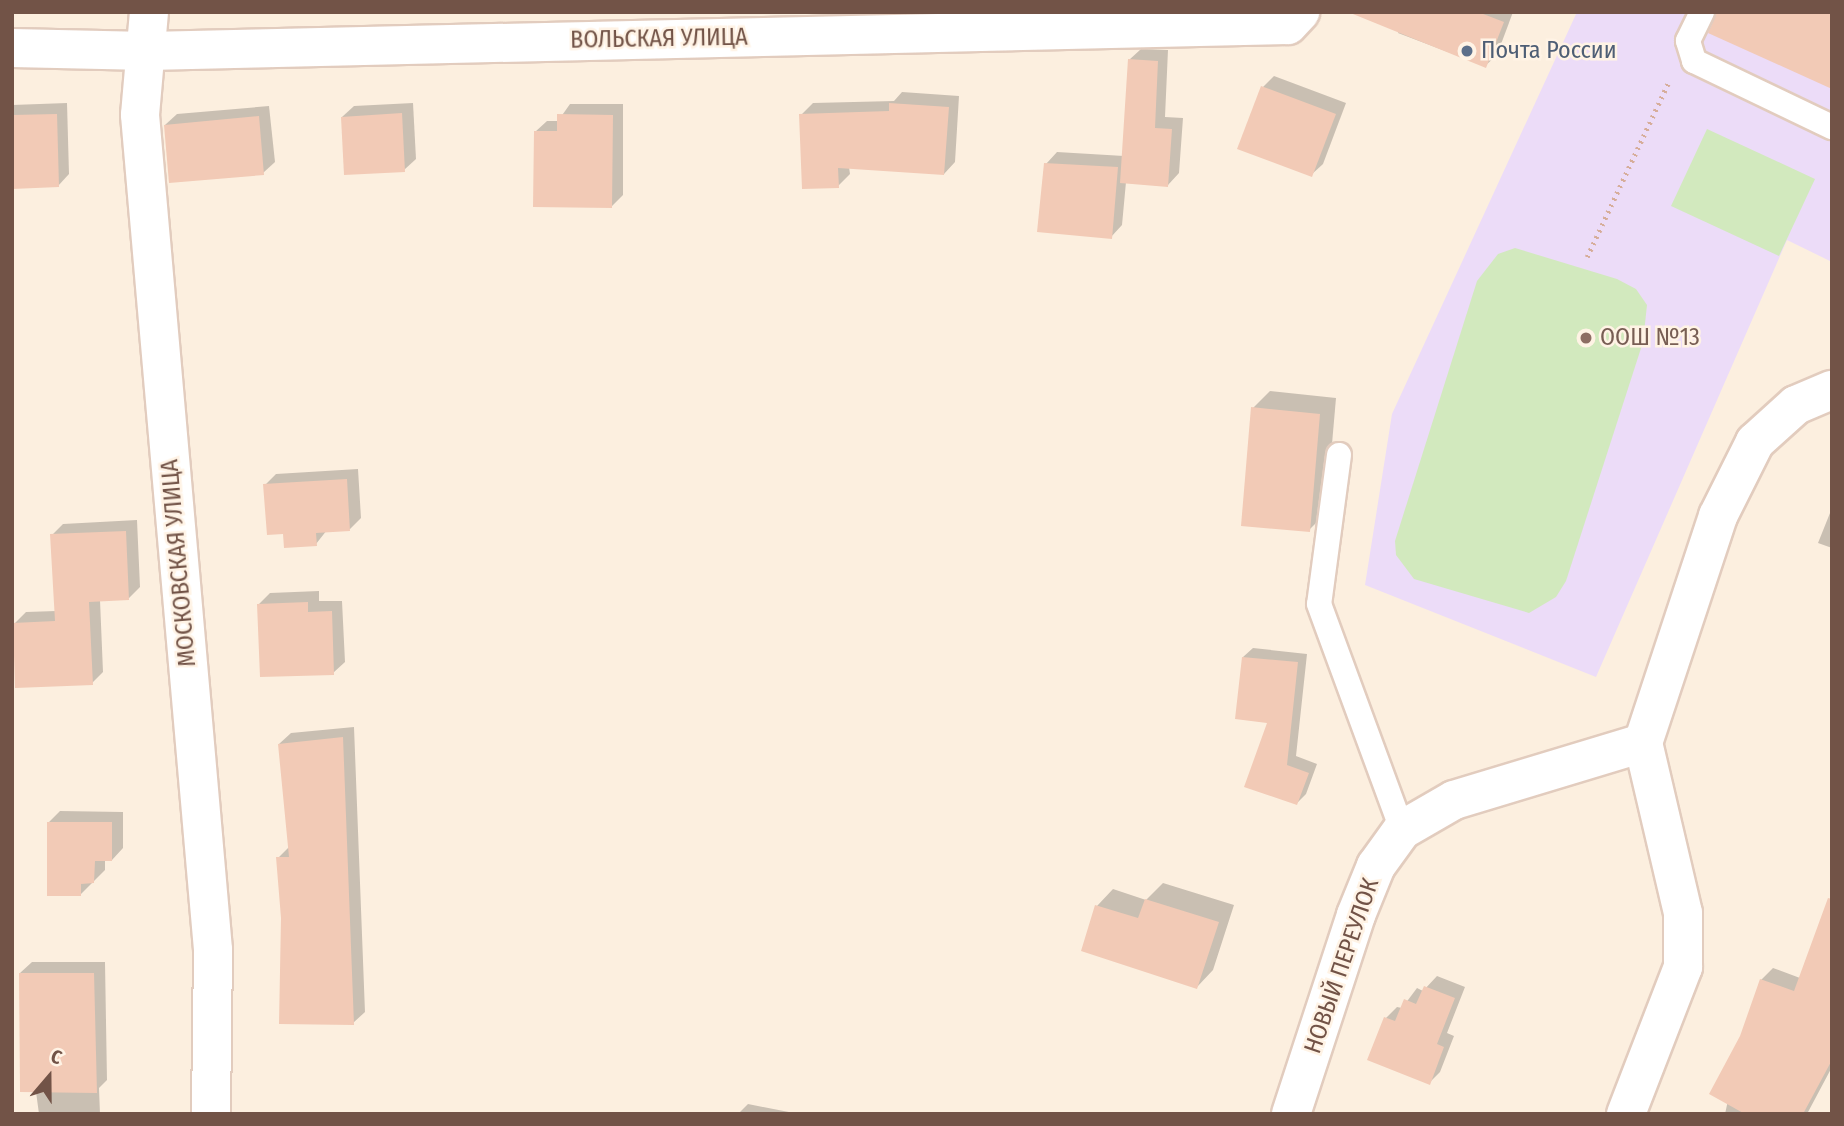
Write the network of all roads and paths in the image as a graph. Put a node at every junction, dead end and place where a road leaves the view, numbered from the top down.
1 (149, 12) edge
2 (1300, 12) edge
3 (1702, 12) edge
4 (1688, 41) junction
5 (12, 48) edge
6 (148, 51) junction
7 (1832, 127) edge
8 (1587, 257) dead end
9 (1832, 390) edge
10 (1339, 455) dead end
11 (1643, 743) junction
12 (1402, 830) junction
13 (211, 1114) edge
14 (1291, 1114) edge
15 (1626, 1114) edge

1 - 6 street, МОСКОВСКАЯ УЛИЦА
2 - 6 street, ВОЛЬСКАЯ УЛИЦА
3 - 4 lane
4 - 7 lane
4 - 8 path
5 - 6 street, ВОЛЬСКАЯ УЛИЦА
6 - 13 street, МОСКОВСКАЯ УЛИЦА
9 - 11 street
10 - 12 lane
11 - 12 street, НОВЫЙ ПЕРЕУЛОК
11 - 15 street
12 - 14 street, НОВЫЙ ПЕРЕУЛОК

